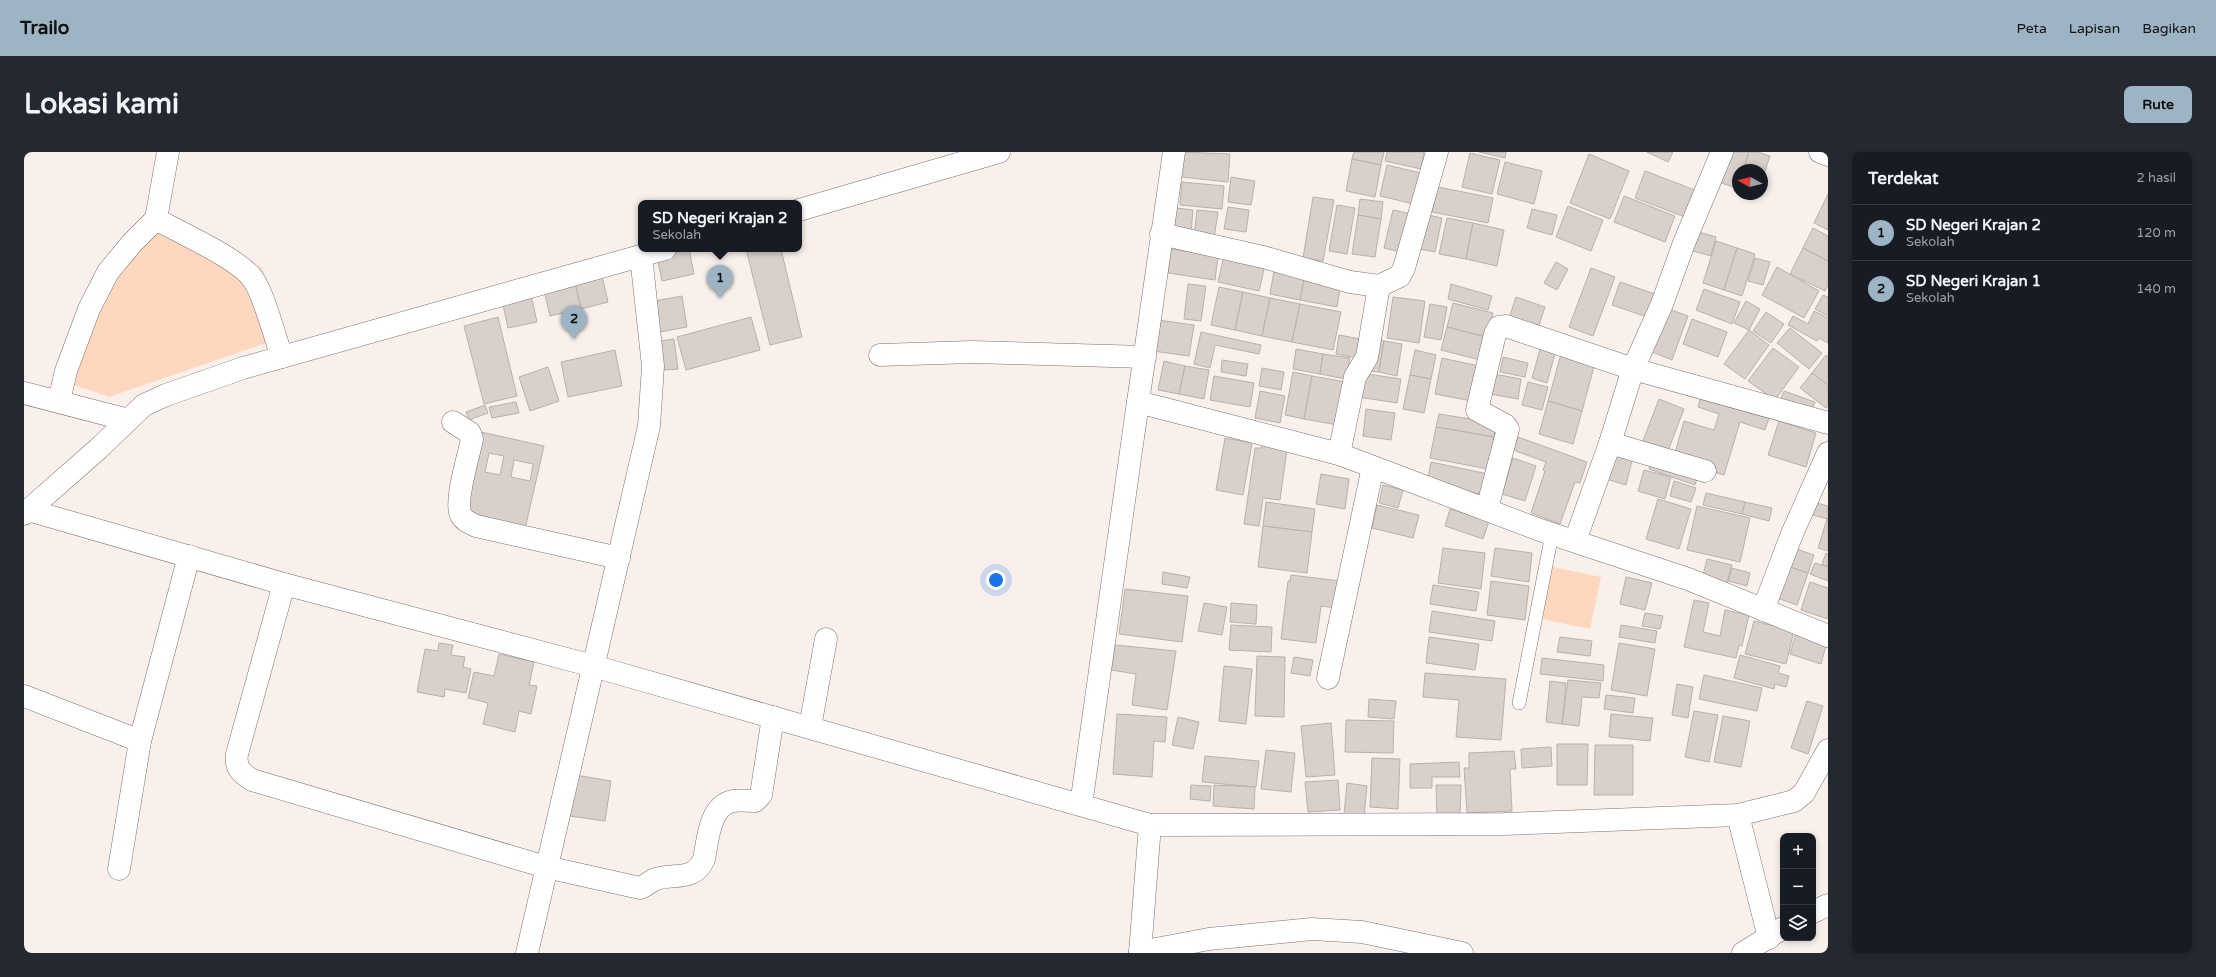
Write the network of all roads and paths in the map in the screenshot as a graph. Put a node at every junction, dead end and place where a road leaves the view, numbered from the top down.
1 (168, 152) edge
2 (999, 152) edge
3 (1174, 152) edge
4 (1437, 152) edge
5 (1722, 152) edge
6 (1820, 152) edge
7 (1828, 155) edge
8 (802, 209) edge
9 (156, 219) junction
10 (1161, 234) junction
11 (654, 252) edge
12 (641, 256) junction
13 (1379, 286) junction
14 (880, 355) dead end
15 (282, 357) junction
16 (1145, 357) junction
17 (1632, 369) junction
18 (24, 393) edge
19 (59, 401) junction
20 (1138, 402) junction
21 (128, 420) junction
22 (453, 422) dead end
23 (1828, 423) edge
24 (1610, 443) junction
25 (1828, 453) edge
26 (1339, 454) junction
27 (1373, 467) junction
28 (1705, 471) dead end
29 (1487, 509) junction
30 (26, 512) edge
31 (1552, 534) junction
32 (1575, 541) junction
33 (189, 556) junction
34 (619, 558) junction
35 (284, 584) junction
36 (1763, 610) junction
37 (1828, 636) edge
38 (826, 639) dead end
39 (593, 666) junction
40 (1328, 678) dead end
41 (24, 696) edge
42 (1519, 703) dead end
43 (773, 717) junction
44 (810, 727) junction
45 (140, 741) junction
46 (1828, 750) edge
47 (1081, 805) junction
48 (1738, 815) junction
49 (1150, 825) junction
50 (546, 867) junction
51 (119, 869) dead end
52 (1828, 904) edge
53 (1816, 910) edge
54 (1776, 933) edge
55 (527, 953) edge
56 (1140, 953) edge
57 (1462, 953) edge
58 (1743, 953) edge

1 - 9 street
2 - 8 street
3 - 10 street
4 - 13 street
5 - 17 street
6 - 7 street
9 - 15 street
9 - 19 street
10 - 13 street
10 - 16 street
11 - 12 street
12 - 15 street
12 - 34 street
13 - 26 street
14 - 16 street
15 - 21 street
16 - 20 street
17 - 23 street
17 - 24 street
17 - 29 street
18 - 19 street
19 - 21 street
20 - 26 street
20 - 47 street
21 - 30 street
22 - 34 street
24 - 28 street
24 - 32 street
25 - 36 street
26 - 27 street
27 - 29 street
27 - 40 street
29 - 31 street
30 - 33 street
31 - 32 street
31 - 42 lane
32 - 36 street
33 - 35 street
33 - 45 street
34 - 39 street
35 - 39 street
35 - 50 street
36 - 37 street
38 - 44 street
39 - 43 street
39 - 50 street
41 - 45 street
43 - 44 street
43 - 50 street
44 - 47 street
45 - 51 street
46 - 48 street
47 - 49 street
48 - 49 street
48 - 54 street
49 - 56 street
50 - 55 street
52 - 53 street
54 - 58 street
56 - 57 street

